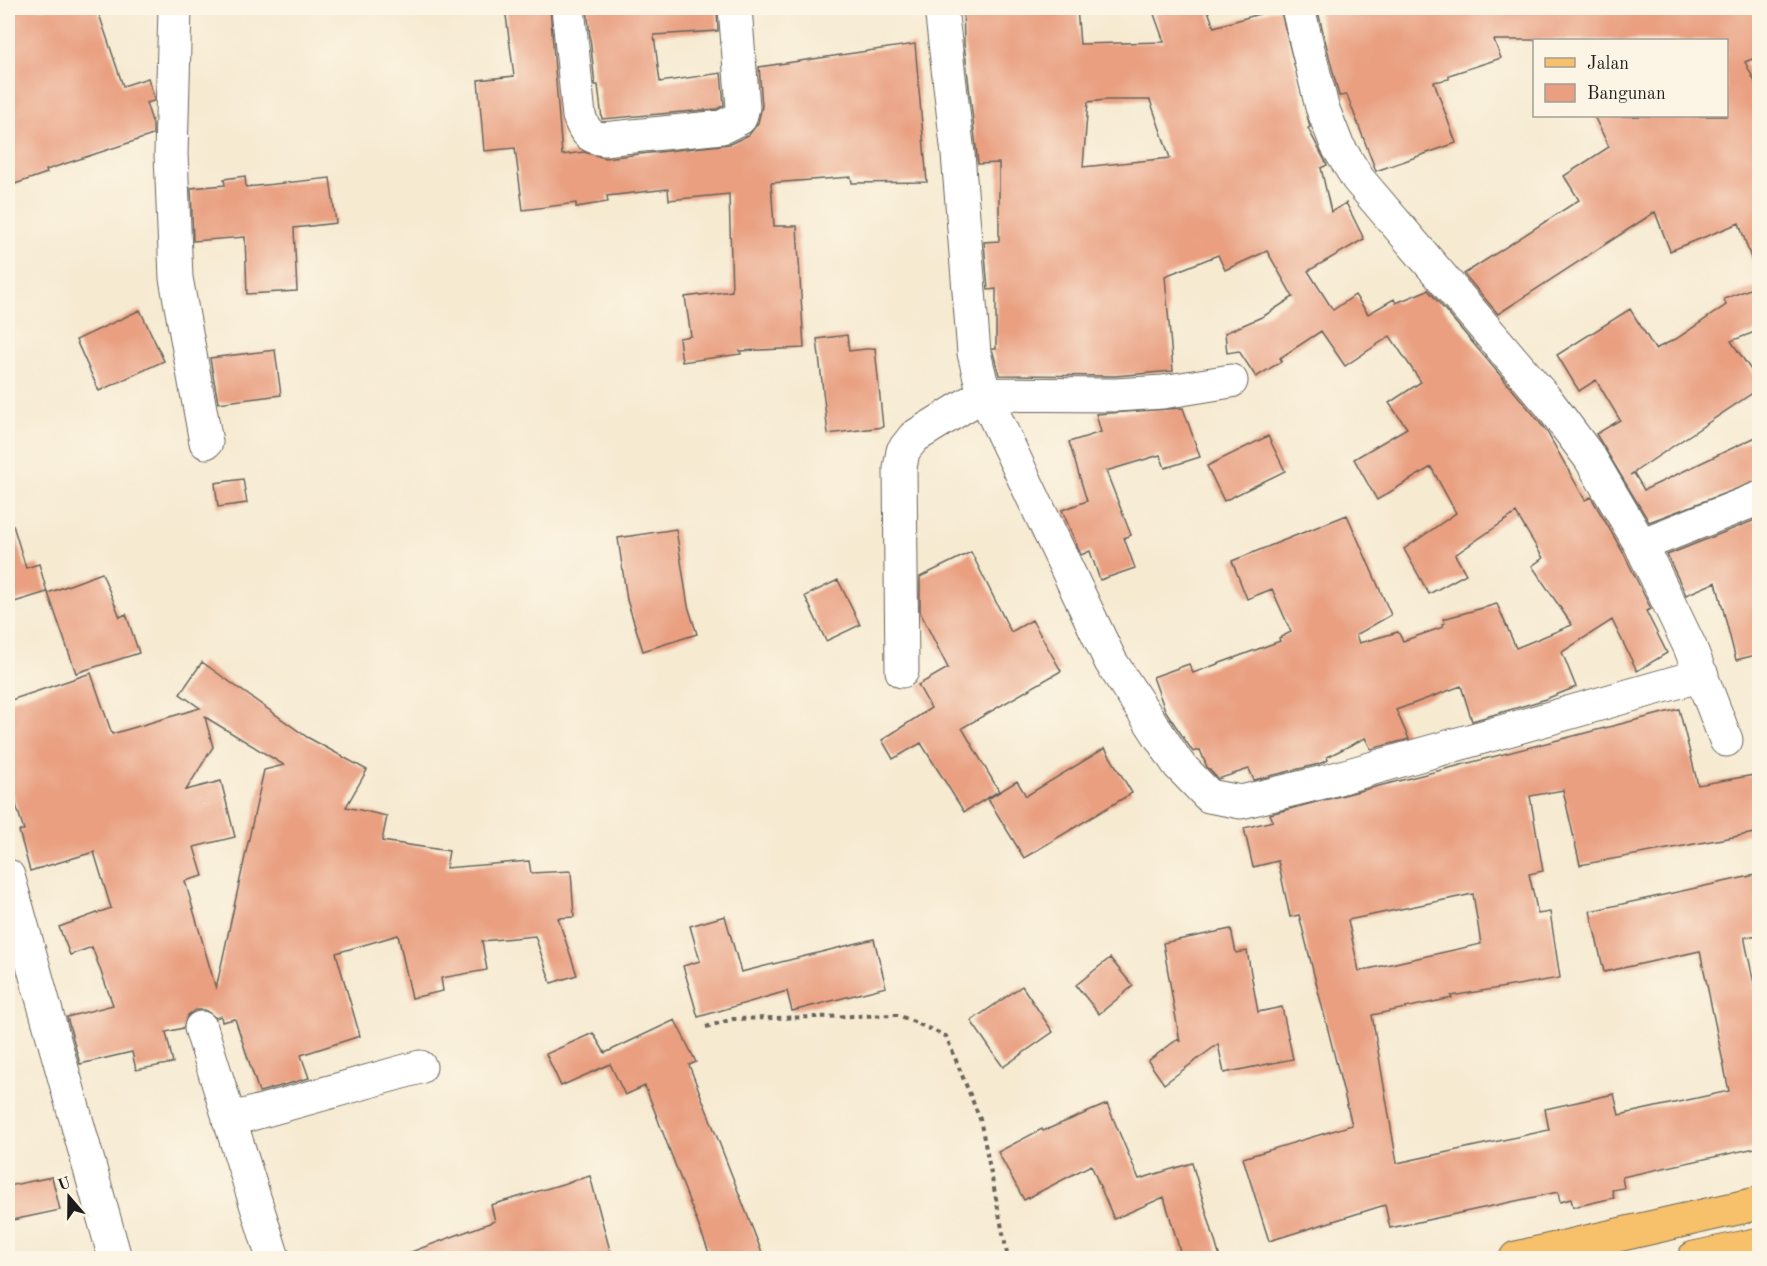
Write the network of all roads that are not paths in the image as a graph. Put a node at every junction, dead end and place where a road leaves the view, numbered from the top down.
1 (175, 8) edge
2 (568, 8) edge
3 (735, 8) edge
4 (941, 8) edge
5 (1298, 8) edge
6 (1231, 381) dead end
7 (984, 394) junction
8 (206, 442) dead end
9 (1760, 498) edge
10 (1641, 545) junction
11 (902, 671) dead end
12 (1702, 675) junction
13 (1726, 740) dead end
14 (8, 876) edge
15 (201, 1028) dead end
16 (420, 1066) dead end
17 (229, 1120) junction
18 (1760, 1203) edge
19 (1669, 1225) junction
20 (1760, 1244) edge
21 (115, 1258) edge
22 (273, 1258) edge
23 (1516, 1258) edge
24 (1673, 1258) edge
25 (1694, 1258) edge

1 - 8 street
2 - 3 street
4 - 7 street
5 - 10 street
6 - 7 street
7 - 11 street
7 - 12 street
9 - 10 street
10 - 12 street
12 - 13 street
14 - 21 street
15 - 17 street
16 - 17 street
17 - 22 street
18 - 19 main road
19 - 23 main road
19 - 24 main road
20 - 25 main road

